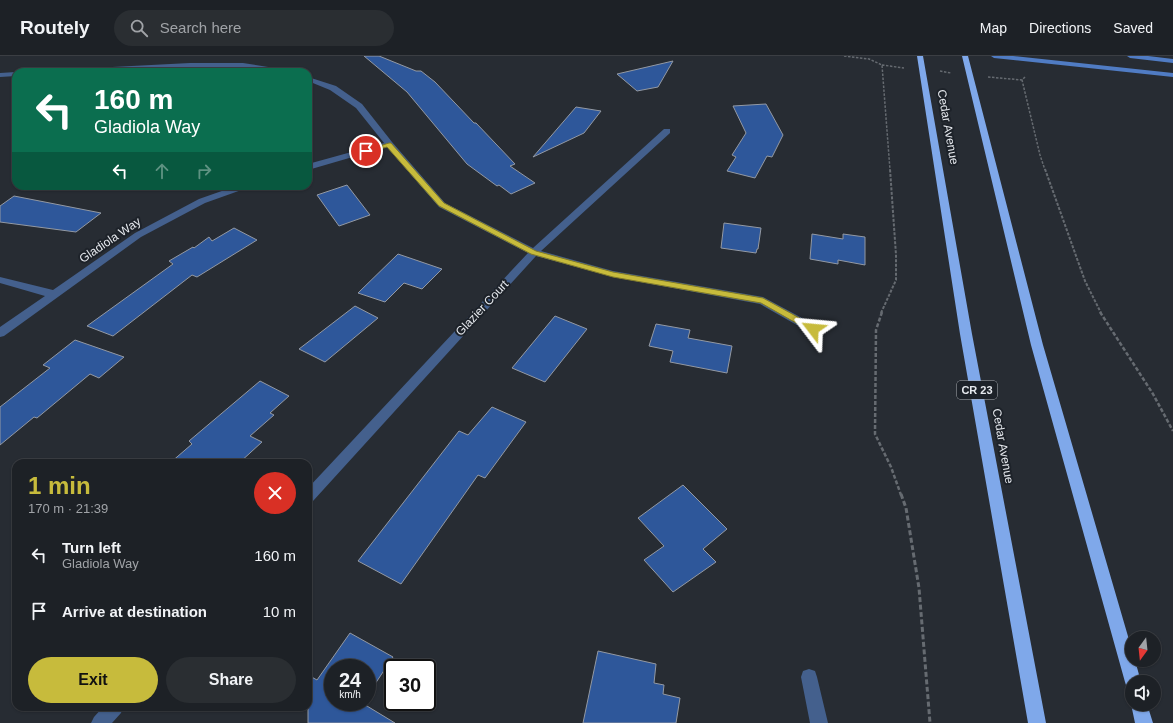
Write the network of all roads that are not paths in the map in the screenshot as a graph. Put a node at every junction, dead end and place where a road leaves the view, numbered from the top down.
1 (920, 56) edge
2 (965, 56) edge
3 (994, 56) edge
4 (1130, 56) edge
5 (1173, 60) edge
6 (132, 68) edge
7 (262, 68) edge
8 (12, 74) edge
9 (0, 75) edge
10 (1173, 75) edge
11 (312, 80) edge
12 (667, 131) dead end
13 (389, 144) junction
14 (312, 166) edge
15 (233, 190) edge
16 (534, 252) junction
17 (0, 280) edge
18 (53, 294) junction
19 (813, 329) dead end
20 (0, 333) edge
21 (312, 493) edge
22 (1131, 675) edge
23 (809, 677) dead end
24 (111, 711) edge
25 (1141, 711) edge
26 (100, 723) edge
27 (819, 723) edge
28 (1038, 723) edge
29 (1144, 723) edge

1 - 28 highway, Cedar Avenue / CR 23
2 - 22 highway
3 - 10 street
4 - 5 street
6 - 7 street
8 - 9 street
11 - 13 street
12 - 16 street, Glazier Court
13 - 14 street
13 - 16 street
15 - 18 street, Gladiola Way
16 - 19 street
16 - 21 street, Glazier Court
17 - 18 street
18 - 20 street, Gladiola Way
23 - 27 street
24 - 26 street
25 - 29 highway

